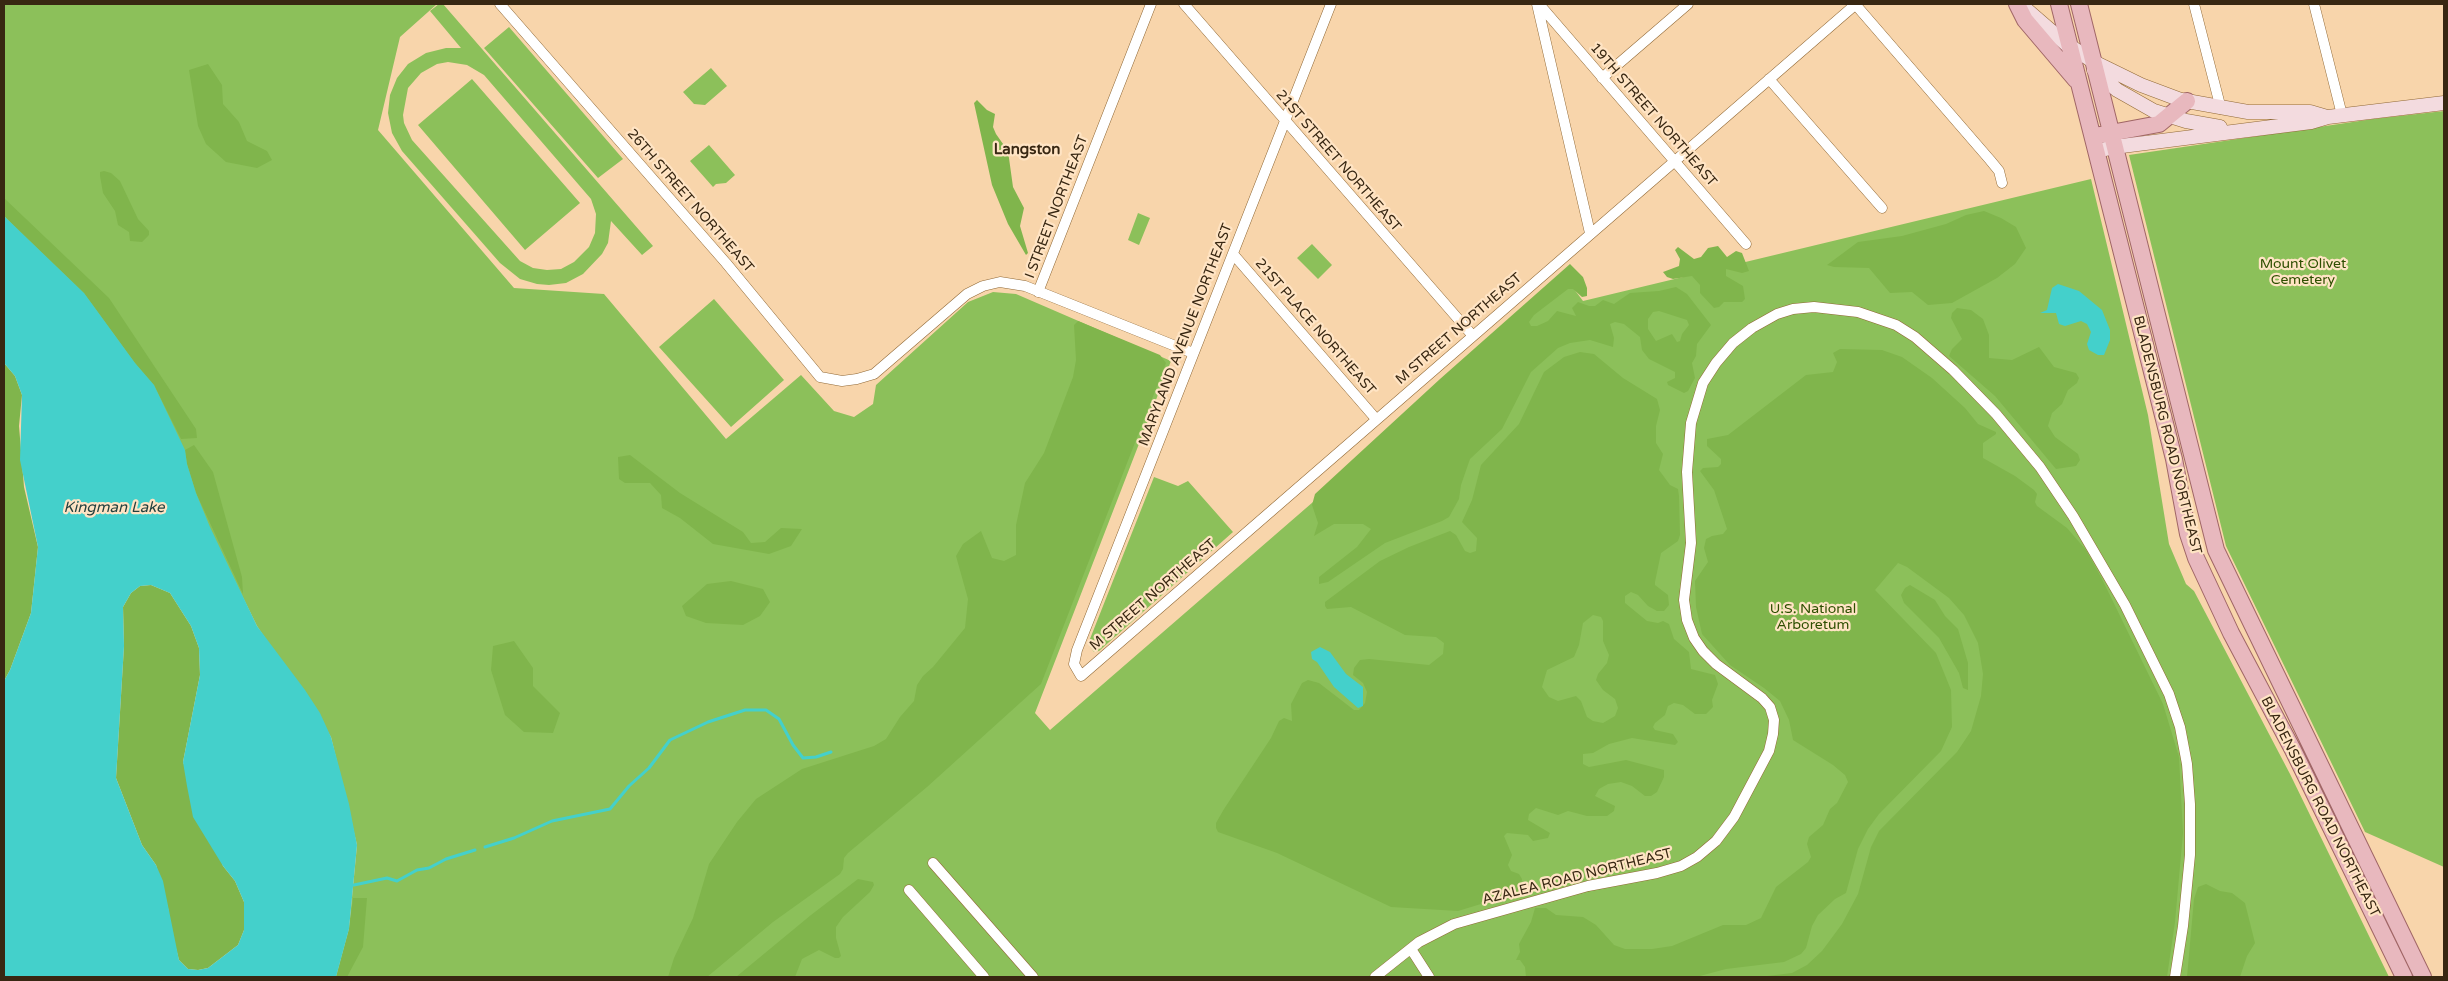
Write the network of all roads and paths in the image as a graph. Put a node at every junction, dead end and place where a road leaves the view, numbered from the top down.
1 (500, 4) edge
2 (1151, 4) edge
3 (1184, 4) edge
4 (1331, 4) edge
5 (1538, 4) edge
6 (1688, 4) edge
7 (1856, 4) edge
8 (2018, 4) edge
9 (2059, 4) edge
10 (2079, 4) edge
11 (2194, 4) edge
12 (2314, 4) edge
13 (2070, 46) junction
14 (2095, 67) junction
15 (1602, 78) junction
16 (1769, 78) junction
17 (2079, 83) junction
18 (2187, 102) junction
19 (2444, 103) edge
20 (2221, 109) junction
21 (2342, 115) junction
22 (2171, 117) junction
23 (2328, 117) junction
24 (1285, 120) junction
25 (2240, 130) junction
26 (2113, 140) junction
27 (2095, 144) junction
28 (1674, 160) junction
29 (2002, 183) dead end
30 (1882, 208) dead end
31 (1590, 233) junction
32 (1746, 244) dead end
33 (1232, 254) junction
34 (2146, 278) junction
35 (2129, 282) junction
36 (1038, 292) junction
37 (2157, 322) junction
38 (2140, 326) junction
39 (1472, 336) junction
40 (1193, 353) junction
41 (874, 374) joint
42 (1376, 419) junction
43 (1080, 676) joint
44 (933, 863) dead end
45 (2379, 886) junction
46 (909, 890) dead end
47 (2364, 894) junction
48 (1411, 948) junction
49 (984, 977) edge
50 (1033, 977) edge
51 (1375, 977) edge
52 (1429, 977) edge
53 (2175, 977) edge
54 (2404, 977) edge
55 (2423, 977) edge

1 - 41 street, 26TH STREET NORTHEAST
2 - 36 street, I STREET NORTHEAST
3 - 24 street, 21ST STREET NORTHEAST
4 - 24 street, MARYLAND AVENUE NORTHEAST
5 - 15 street, 19TH STREET NORTHEAST
5 - 31 street
6 - 15 street
7 - 16 street, M STREET NORTHEAST
7 - 29 street
8 - 13 main road
8 - 17 main road
9 - 13 main road, BLADENSBURG ROAD NORTHEAST
10 - 14 main road, BLADENSBURG ROAD NORTHEAST
11 - 20 street
12 - 21 street
13 - 14 main road
13 - 17 main road, BLADENSBURG ROAD NORTHEAST
14 - 18 main road
14 - 22 main road
14 - 26 main road, BLADENSBURG ROAD NORTHEAST
15 - 28 street, 19TH STREET NORTHEAST
16 - 28 street, M STREET NORTHEAST
16 - 30 street
17 - 27 main road, BLADENSBURG ROAD NORTHEAST
18 - 20 main road
18 - 22 main road
19 - 21 main road
20 - 23 main road
21 - 23 main road
22 - 25 main road
22 - 26 main road
23 - 25 main road
24 - 33 street, MARYLAND AVENUE NORTHEAST
24 - 39 street, 21ST STREET NORTHEAST
25 - 26 main road
26 - 27 main road
26 - 34 main road, BLADENSBURG ROAD NORTHEAST
27 - 35 main road, BLADENSBURG ROAD NORTHEAST
28 - 31 street, M STREET NORTHEAST
28 - 32 street, 19TH STREET NORTHEAST
31 - 39 street, M STREET NORTHEAST
33 - 40 street, MARYLAND AVENUE NORTHEAST
33 - 42 street, 21ST PLACE NORTHEAST
34 - 35 main road
34 - 37 main road, BLADENSBURG ROAD NORTHEAST
35 - 38 main road, BLADENSBURG ROAD NORTHEAST
36 - 40 street
36 - 41 street, I STREET NORTHEAST
37 - 38 main road
37 - 45 main road, BLADENSBURG ROAD NORTHEAST
38 - 47 main road, BLADENSBURG ROAD NORTHEAST
39 - 42 street, M STREET NORTHEAST
40 - 43 street, MARYLAND AVENUE NORTHEAST
42 - 43 street, M STREET NORTHEAST
44 - 50 street
45 - 47 main road
45 - 55 main road, BLADENSBURG ROAD NORTHEAST
46 - 49 street
47 - 54 main road, BLADENSBURG ROAD NORTHEAST
48 - 51 street, AZALEA ROAD NORTHEAST
48 - 52 street
48 - 53 street, AZALEA ROAD NORTHEAST

